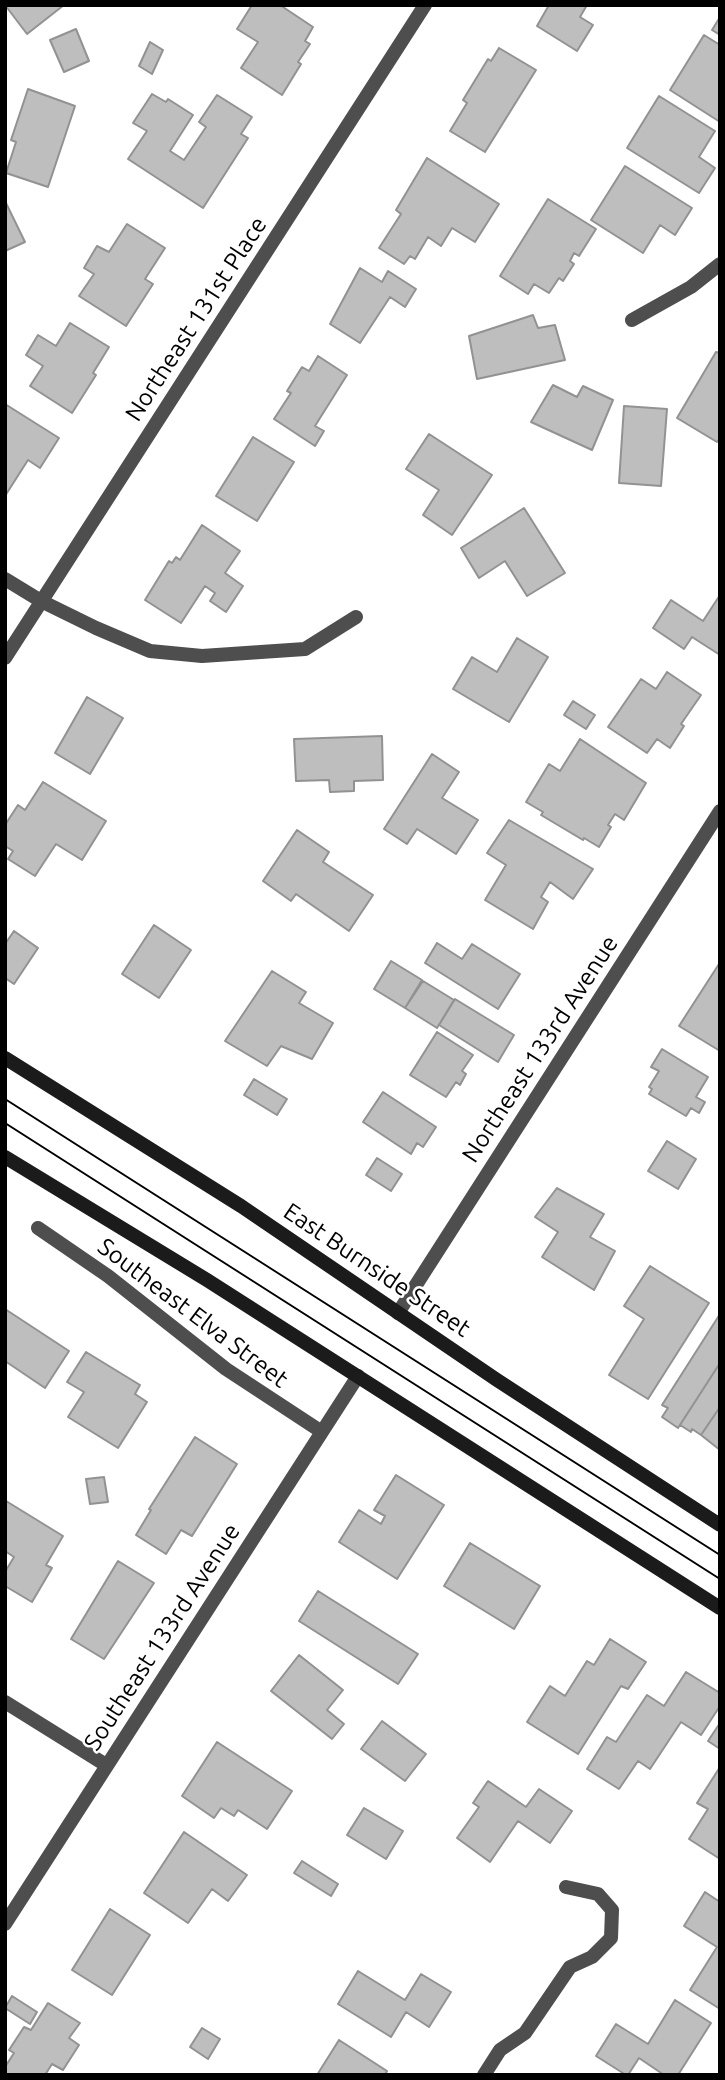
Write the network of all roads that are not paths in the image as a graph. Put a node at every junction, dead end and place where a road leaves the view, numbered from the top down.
1 (425, 5) edge
2 (720, 264) edge
3 (632, 320) dead end
4 (5, 579) edge
5 (41, 601) junction
6 (356, 617) dead end
7 (5, 658) edge
8 (720, 810) edge
9 (5, 1058) edge
10 (5, 1157) edge
11 (38, 1228) dead end
12 (398, 1313) junction
13 (358, 1376) junction
14 (322, 1432) junction
15 (720, 1525) edge
16 (720, 1608) edge
17 (5, 1702) edge
18 (106, 1765) junction
19 (566, 1887) dead end
20 (5, 1924) edge
21 (484, 2075) edge

1 - 5 street, Northeast 131st Place
2 - 3 street
4 - 5 street
5 - 6 street
5 - 7 street, Northeast 131st Place
8 - 12 street, Northeast 133rd Avenue
9 - 12 street, East Burnside Street
10 - 13 street
11 - 14 street, Southeast Elva Street
12 - 15 street, East Burnside Street
13 - 14 street, Southeast 133rd Avenue
13 - 16 street
14 - 18 street, Southeast 133rd Avenue
17 - 18 street
18 - 20 street, Southeast 133rd Avenue
19 - 21 street

